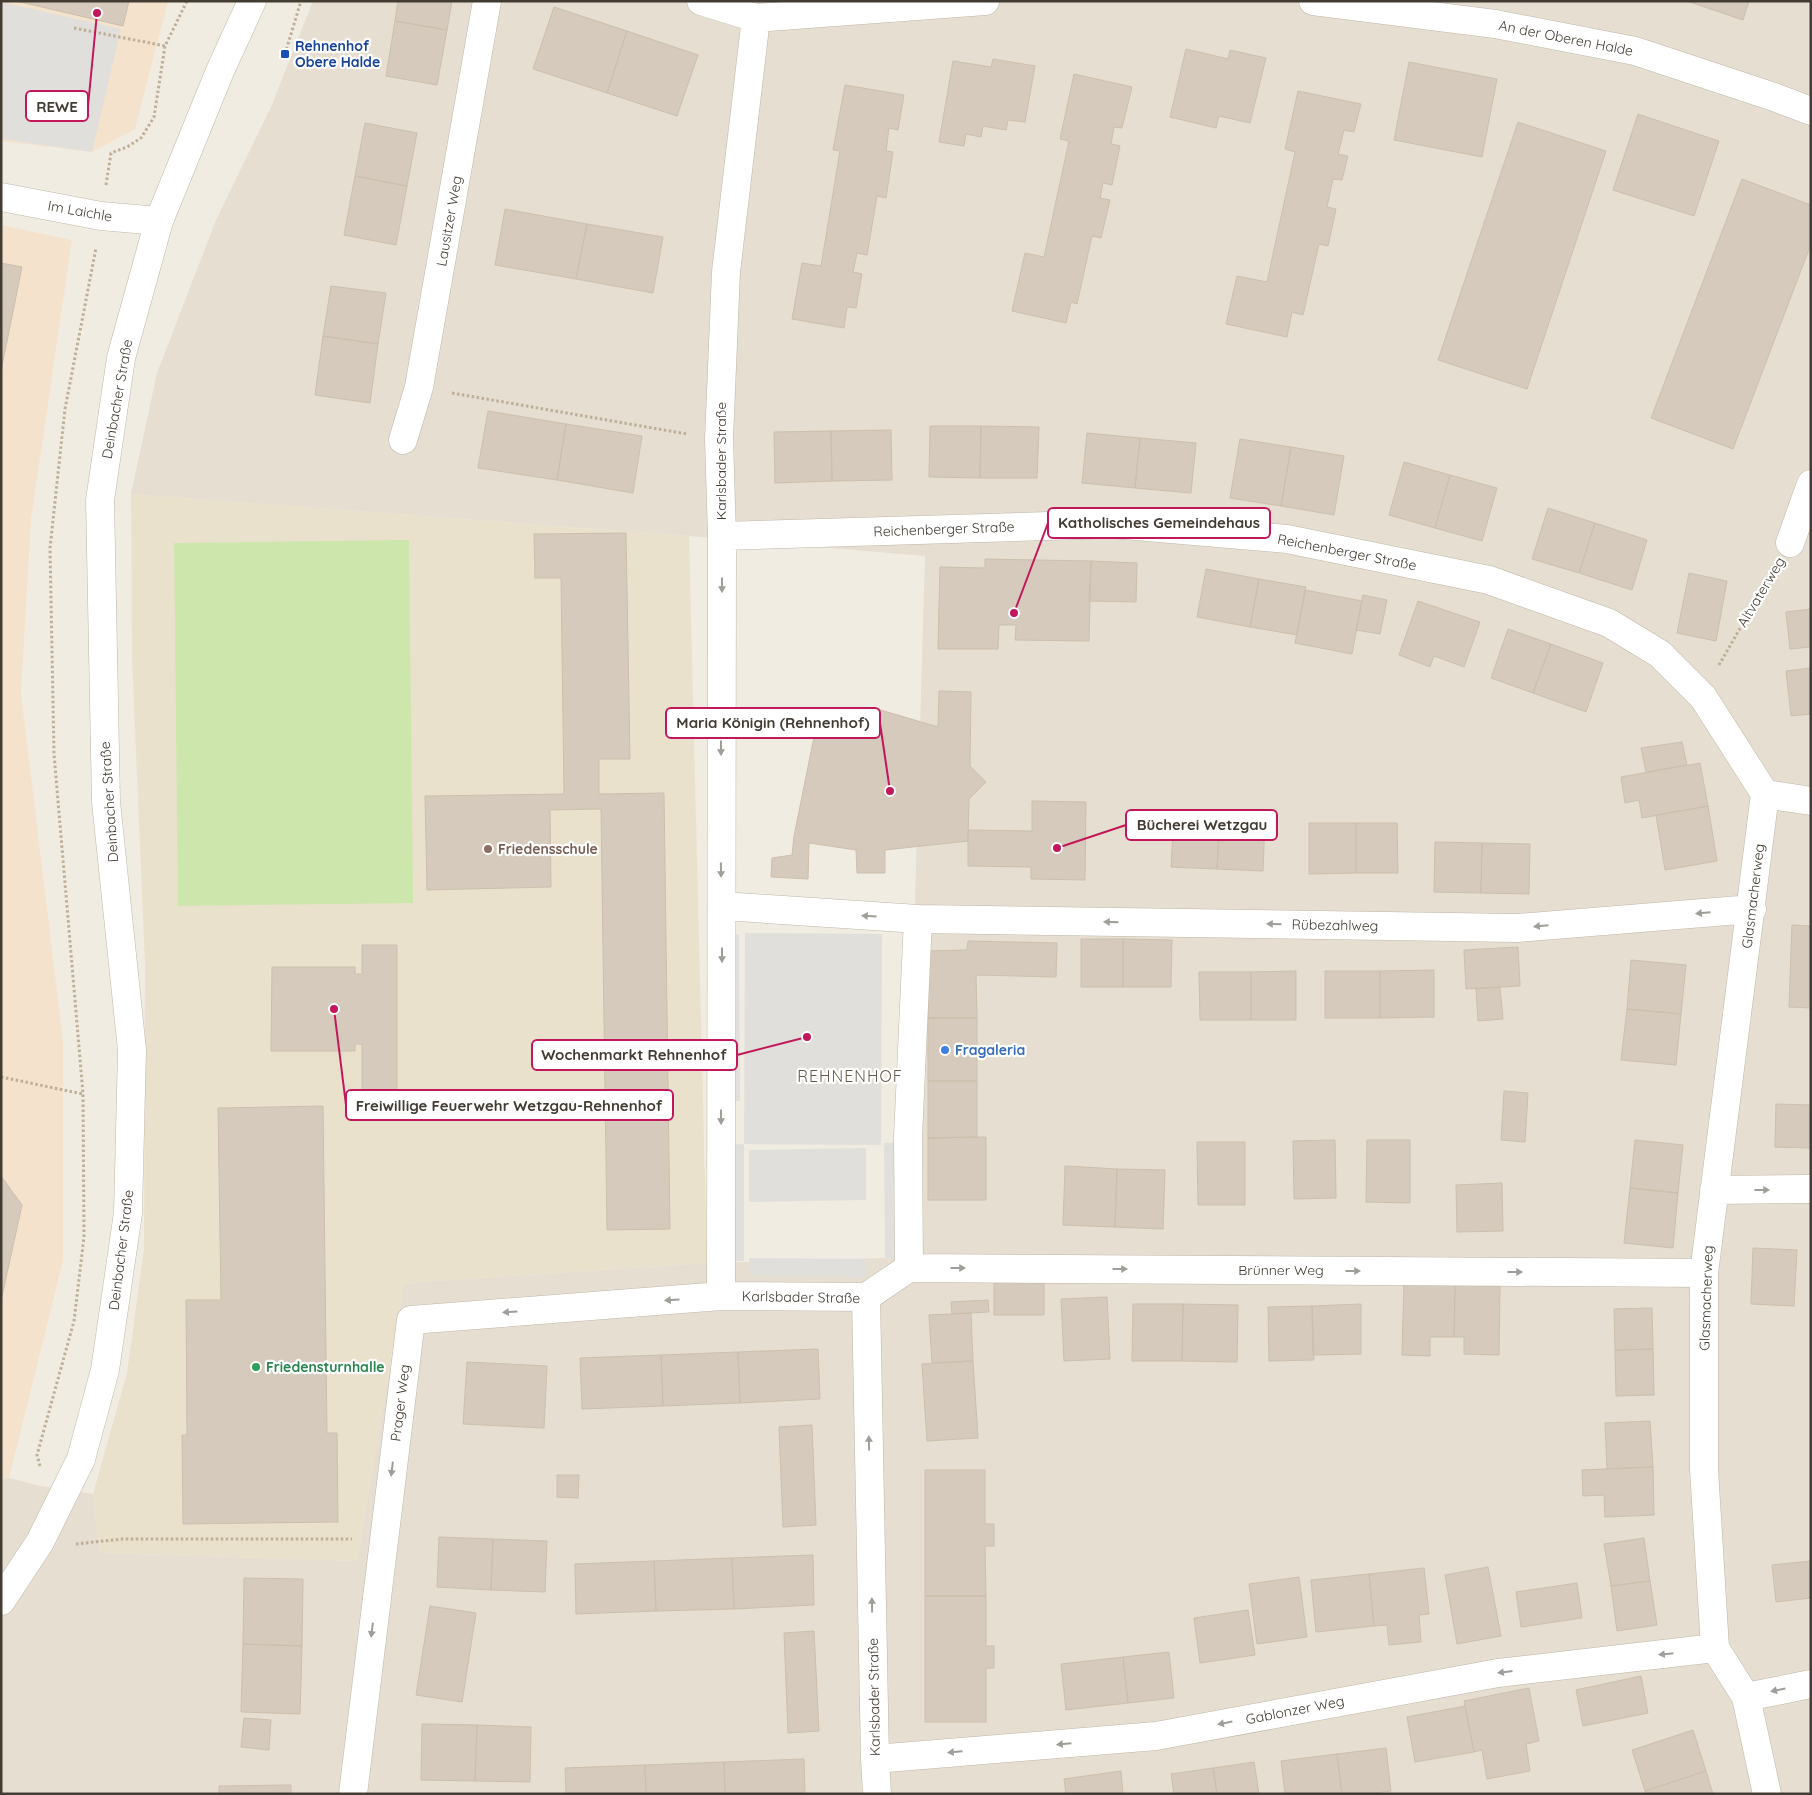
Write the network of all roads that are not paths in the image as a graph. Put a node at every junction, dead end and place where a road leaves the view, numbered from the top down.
1 (252, 1) edge
2 (487, 1) edge
3 (701, 1) edge
4 (985, 1) edge
5 (1313, 1) edge
6 (756, 18) junction
7 (1811, 111) edge
8 (1, 196) edge
9 (160, 221) junction
10 (403, 440) dead end
11 (1811, 484) edge
12 (722, 536) junction
13 (1790, 542) road end
14 (1765, 794) junction
15 (1811, 802) edge
16 (722, 906) junction
17 (1752, 909) junction
18 (918, 919) junction
19 (1811, 1189) edge
20 (1714, 1190) junction
21 (909, 1268) junction
22 (1704, 1273) junction
23 (720, 1296) junction
24 (866, 1297) junction
25 (1, 1601) edge
26 (1715, 1648) junction
27 (1811, 1684) edge
28 (1746, 1697) junction
29 (875, 1759) junction
30 (353, 1794) edge
31 (877, 1794) edge
32 (1766, 1794) edge

1 - 9 street, Deinbacher Straße
2 - 10 street, Lausitzer Weg
3 - 6 street
4 - 6 street
5 - 7 street, An der Oberen Halde
6 - 12 street, Karlsbader Straße
8 - 9 street, Im Laichle
9 - 25 street, Deinbacher Straße
11 - 13 street, Altvaterweg
12 - 14 street, Reichenberger Straße
12 -> 16 street, Karlsbader Straße
14 - 15 street
14 - 17 street, Glasmacherweg
18 -> 16 street
16 -> 23 street, Karlsbader Straße
17 -> 18 street, Rübezahlweg
17 - 20 street, Glasmacherweg
18 - 21 street
20 -> 19 street
20 - 22 street, Glasmacherweg
21 -> 22 street, Brünner Weg
21 - 24 street
22 - 26 street, Glasmacherweg
23 - 24 street, Karlsbader Straße
23 -> 30 street, Prager Weg
29 -> 24 street, Karlsbader Straße
26 - 28 street, Glasmacherweg
26 -> 29 street, Gablonzer Weg
27 -> 28 street
28 - 32 street, Glasmacherweg
29 - 31 street, Karlsbader Straße

